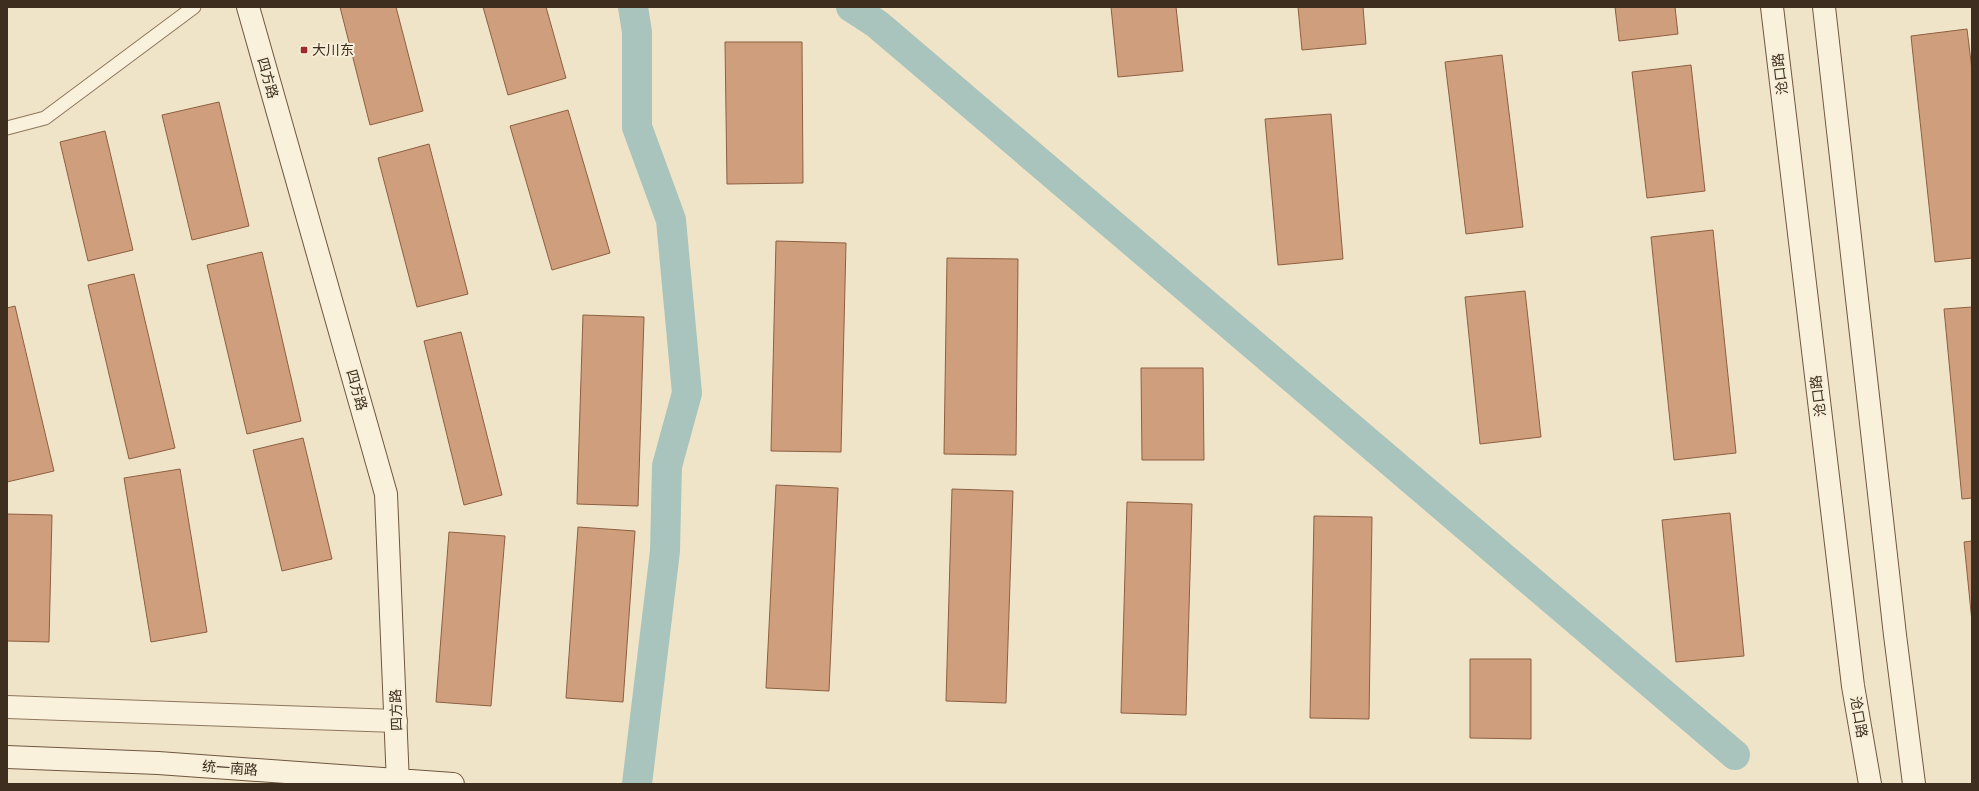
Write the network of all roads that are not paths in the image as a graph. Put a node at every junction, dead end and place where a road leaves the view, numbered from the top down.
1 (194, 7) edge
2 (248, 7) edge
3 (1772, 7) edge
4 (1824, 7) edge
5 (7, 128) edge
6 (7, 707) edge
7 (396, 722) junction
8 (7, 757) edge
9 (398, 782) edge
10 (453, 784) edge
11 (1870, 784) edge
12 (1914, 784) edge

1 - 5 lane
2 - 7 street, 四方路
3 - 11 street, 沧口路
4 - 12 street
6 - 7 street
7 - 9 street, 四方路
8 - 9 street, 统一南路
9 - 10 street, 统一南路

